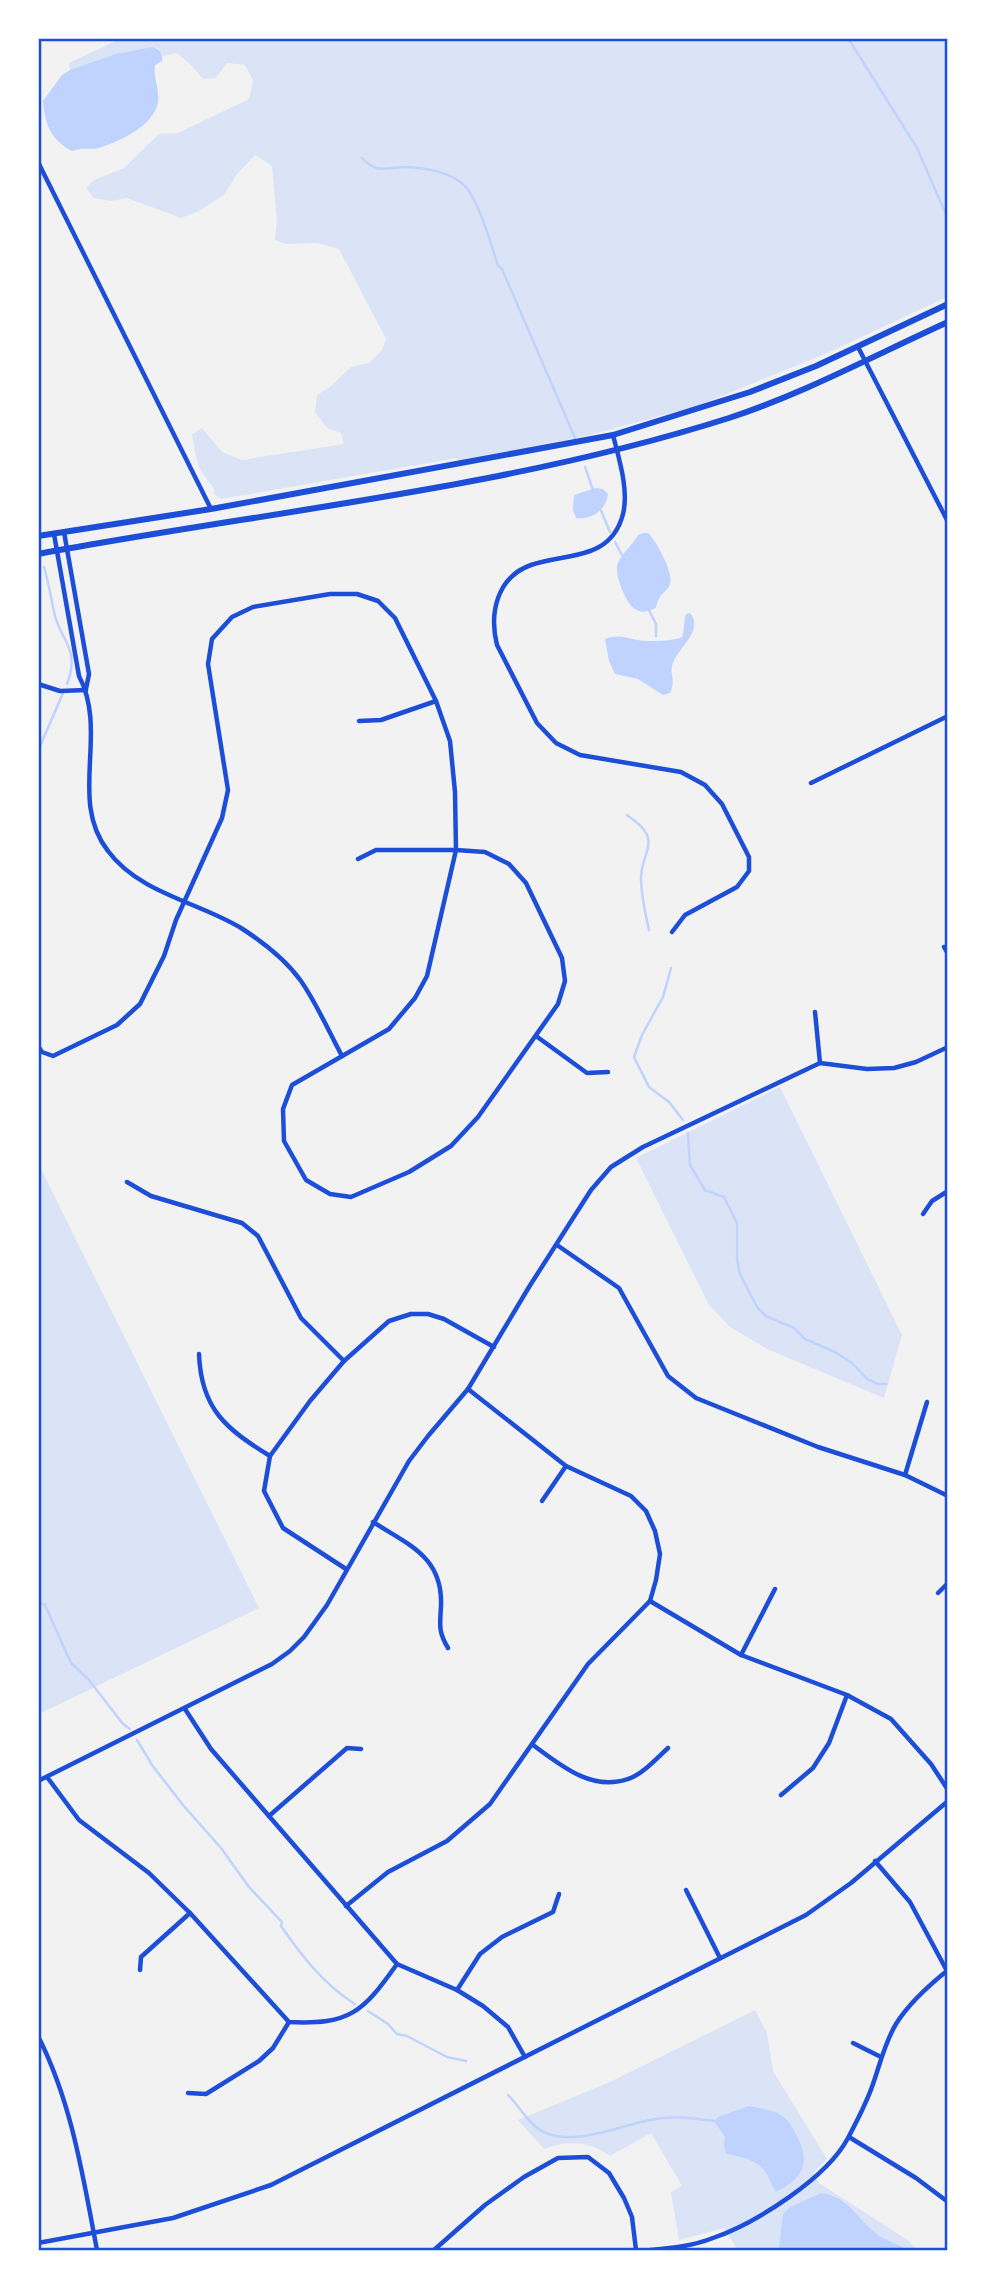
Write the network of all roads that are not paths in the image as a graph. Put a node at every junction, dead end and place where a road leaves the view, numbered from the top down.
1 (38, 162) edge
2 (947, 303) edge
3 (947, 322) edge
4 (858, 347) junction
5 (865, 362) junction
6 (613, 435) junction
7 (617, 450) junction
8 (211, 509) junction
9 (947, 522) edge
10 (64, 532) junction
11 (54, 534) junction
12 (38, 536) edge
13 (67, 548) junction
14 (57, 550) junction
15 (38, 554) edge
16 (38, 684) edge
17 (86, 690) junction
18 (436, 701) junction
19 (947, 716) edge
20 (359, 721) dead end
21 (811, 783) dead end
22 (456, 850) junction
23 (358, 859) dead end
24 (185, 901) junction
25 (673, 932) dead end
26 (944, 947) dead end
27 (947, 954) edge
28 (815, 1012) dead end
29 (536, 1036) junction
30 (38, 1046) edge
31 (947, 1047) edge
32 (342, 1056) junction
33 (820, 1063) junction
34 (608, 1072) dead end
35 (127, 1182) dead end
36 (947, 1191) edge
37 (923, 1214) dead end
38 (557, 1245) junction
39 (494, 1347) junction
40 (199, 1354) dead end
41 (344, 1361) junction
42 (468, 1389) junction
43 (927, 1402) dead end
44 (270, 1456) junction
45 (566, 1466) junction
46 (905, 1475) junction
47 (947, 1496) edge
48 (542, 1501) dead end
49 (373, 1522) junction
50 (346, 1569) junction
51 (947, 1583) edge
52 (775, 1590) dead end
53 (938, 1593) dead end
54 (650, 1601) junction
55 (448, 1648) dead end
56 (741, 1654) junction
57 (847, 1695) junction
58 (186, 1709) junction
59 (533, 1745) junction
60 (361, 1748) dead end
61 (668, 1748) dead end
62 (47, 1777) junction
63 (38, 1781) edge
64 (947, 1790) edge
65 (781, 1795) dead end
66 (947, 1801) edge
67 (269, 1816) junction
68 (875, 1861) junction
69 (686, 1890) dead end
70 (559, 1894) dead end
71 (346, 1906) junction
72 (190, 1913) junction
73 (720, 1959) junction
74 (397, 1964) junction
75 (140, 1970) dead end
76 (947, 1971) edge
77 (457, 1990) junction
78 (289, 2022) junction
79 (38, 2036) edge
80 (853, 2043) dead end
81 (525, 2057) junction
82 (881, 2057) junction
83 (188, 2093) dead end
84 (849, 2137) junction
85 (947, 2201) edge
86 (94, 2232) junction
87 (38, 2243) edge
88 (684, 2248) edge
89 (97, 2250) edge
90 (434, 2250) edge
91 (636, 2250) edge
92 (650, 2250) edge

1 - 8 street
2 - 4 main road
3 - 5 main road
4 - 5 street
4 - 6 main road
5 - 7 main road
5 - 9 street
6 - 7 street
6 - 8 main road
7 - 13 main road
7 - 25 street
8 - 10 main road
10 - 11 main road
10 - 13 street
11 - 12 main road
11 - 14 street
13 - 14 main road
13 - 17 street
14 - 15 main road
14 - 17 street
16 - 17 street
17 - 24 street
18 - 20 street
18 - 22 street
18 - 24 street
19 - 21 street
22 - 23 street
22 - 29 street
22 - 32 street
24 - 30 street
24 - 32 street
26 - 27 street
28 - 33 street
29 - 32 street
29 - 34 street
31 - 33 street
33 - 38 street
35 - 41 street
36 - 37 street
38 - 39 street
38 - 46 street
39 - 41 street
39 - 42 street
40 - 44 street
41 - 44 street
42 - 45 street
42 - 49 street
43 - 46 street
44 - 50 street
45 - 48 street
45 - 54 street
46 - 47 street
49 - 50 street
49 - 55 street
50 - 58 street
51 - 53 street
52 - 56 street
54 - 56 street
54 - 59 street
56 - 57 street
57 - 64 street
57 - 65 street
58 - 62 street
58 - 67 street
59 - 61 street
59 - 71 street
60 - 67 street
62 - 63 street
62 - 72 street
66 - 68 street
67 - 71 street
68 - 73 street
68 - 76 street
69 - 73 street
70 - 77 street
71 - 74 street
72 - 75 street
72 - 78 street
73 - 81 street
74 - 77 street
74 - 78 street
76 - 82 street
77 - 81 street
78 - 83 street
79 - 86 street
80 - 82 street
81 - 86 street
82 - 84 street
84 - 85 street
84 - 88 street
86 - 87 street
86 - 89 street
88 - 92 street
90 - 91 street

